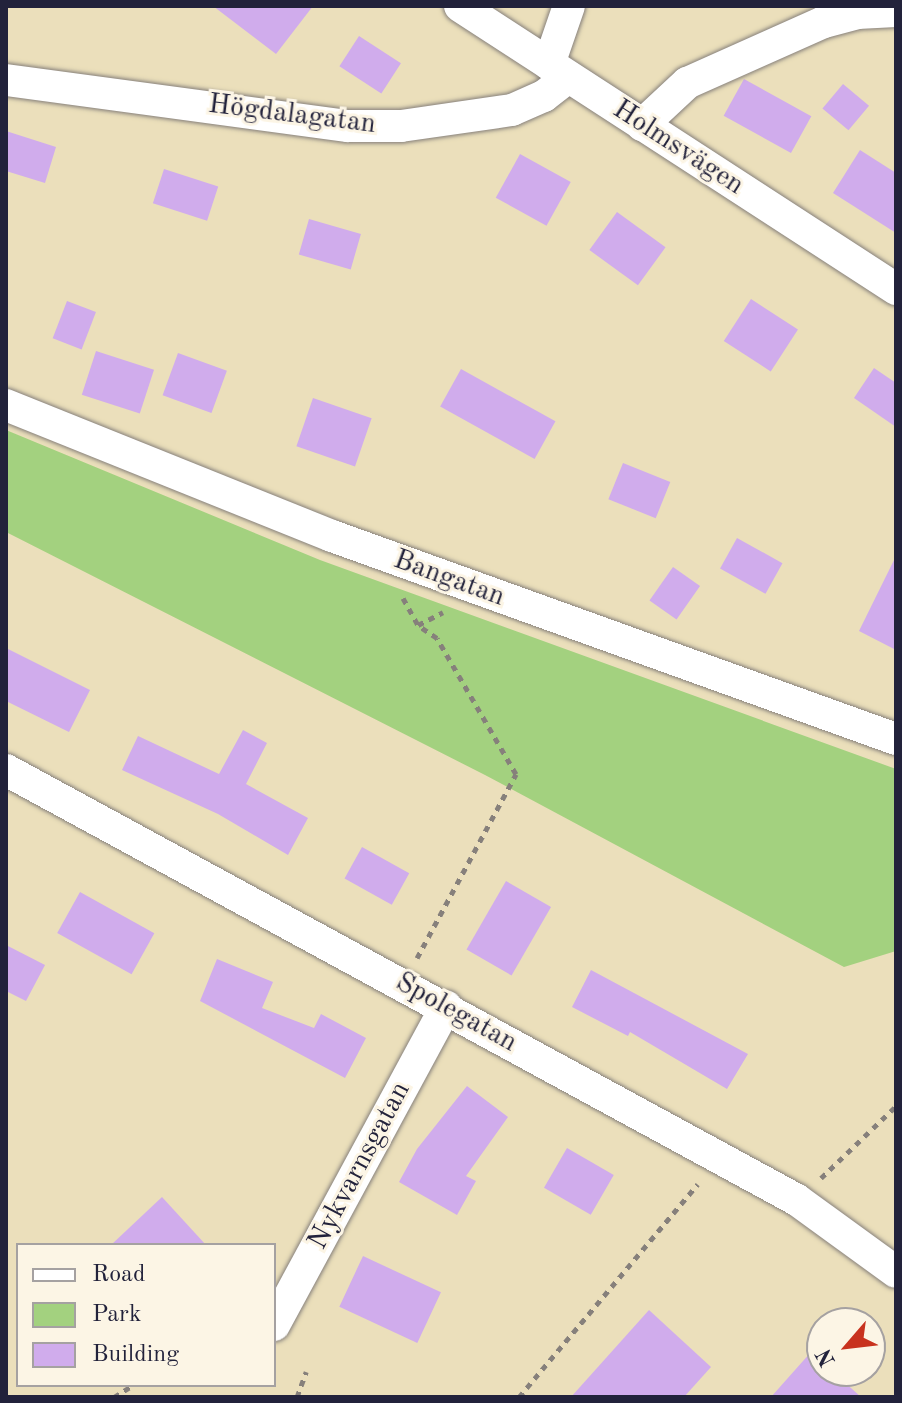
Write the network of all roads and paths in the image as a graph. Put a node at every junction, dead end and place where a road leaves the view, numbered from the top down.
1 (460, 6) edge
2 (569, 6) edge
3 (896, 11) edge
4 (559, 71) junction
5 (6, 80) edge
6 (642, 125) junction
7 (896, 289) edge
8 (6, 405) edge
9 (482, 591) junction
10 (896, 739) edge
11 (6, 770) edge
12 (403, 984) junction
13 (446, 1007) junction
14 (896, 1106) edge
15 (717, 1157) junction
16 (797, 1200) junction
17 (896, 1272) edge
18 (276, 1321) edge
19 (306, 1372) dead end
20 (297, 1397) edge
21 (519, 1397) edge

1 - 4 street, Holmsvägen
2 - 4 street
3 - 6 street
4 - 5 street, Högdalagatan
4 - 6 street, Holmsvägen
6 - 7 street, Holmsvägen
8 - 9 street, Bangatan
9 - 10 street, Bangatan
9 - 12 path
11 - 12 street, Spolegatan
12 - 13 street, Spolegatan
13 - 15 street, Spolegatan
13 - 18 street, Nykvarnsgatan
14 - 16 path
15 - 16 street, Spolegatan
15 - 21 path
16 - 17 street, Spolegatan
19 - 20 path

